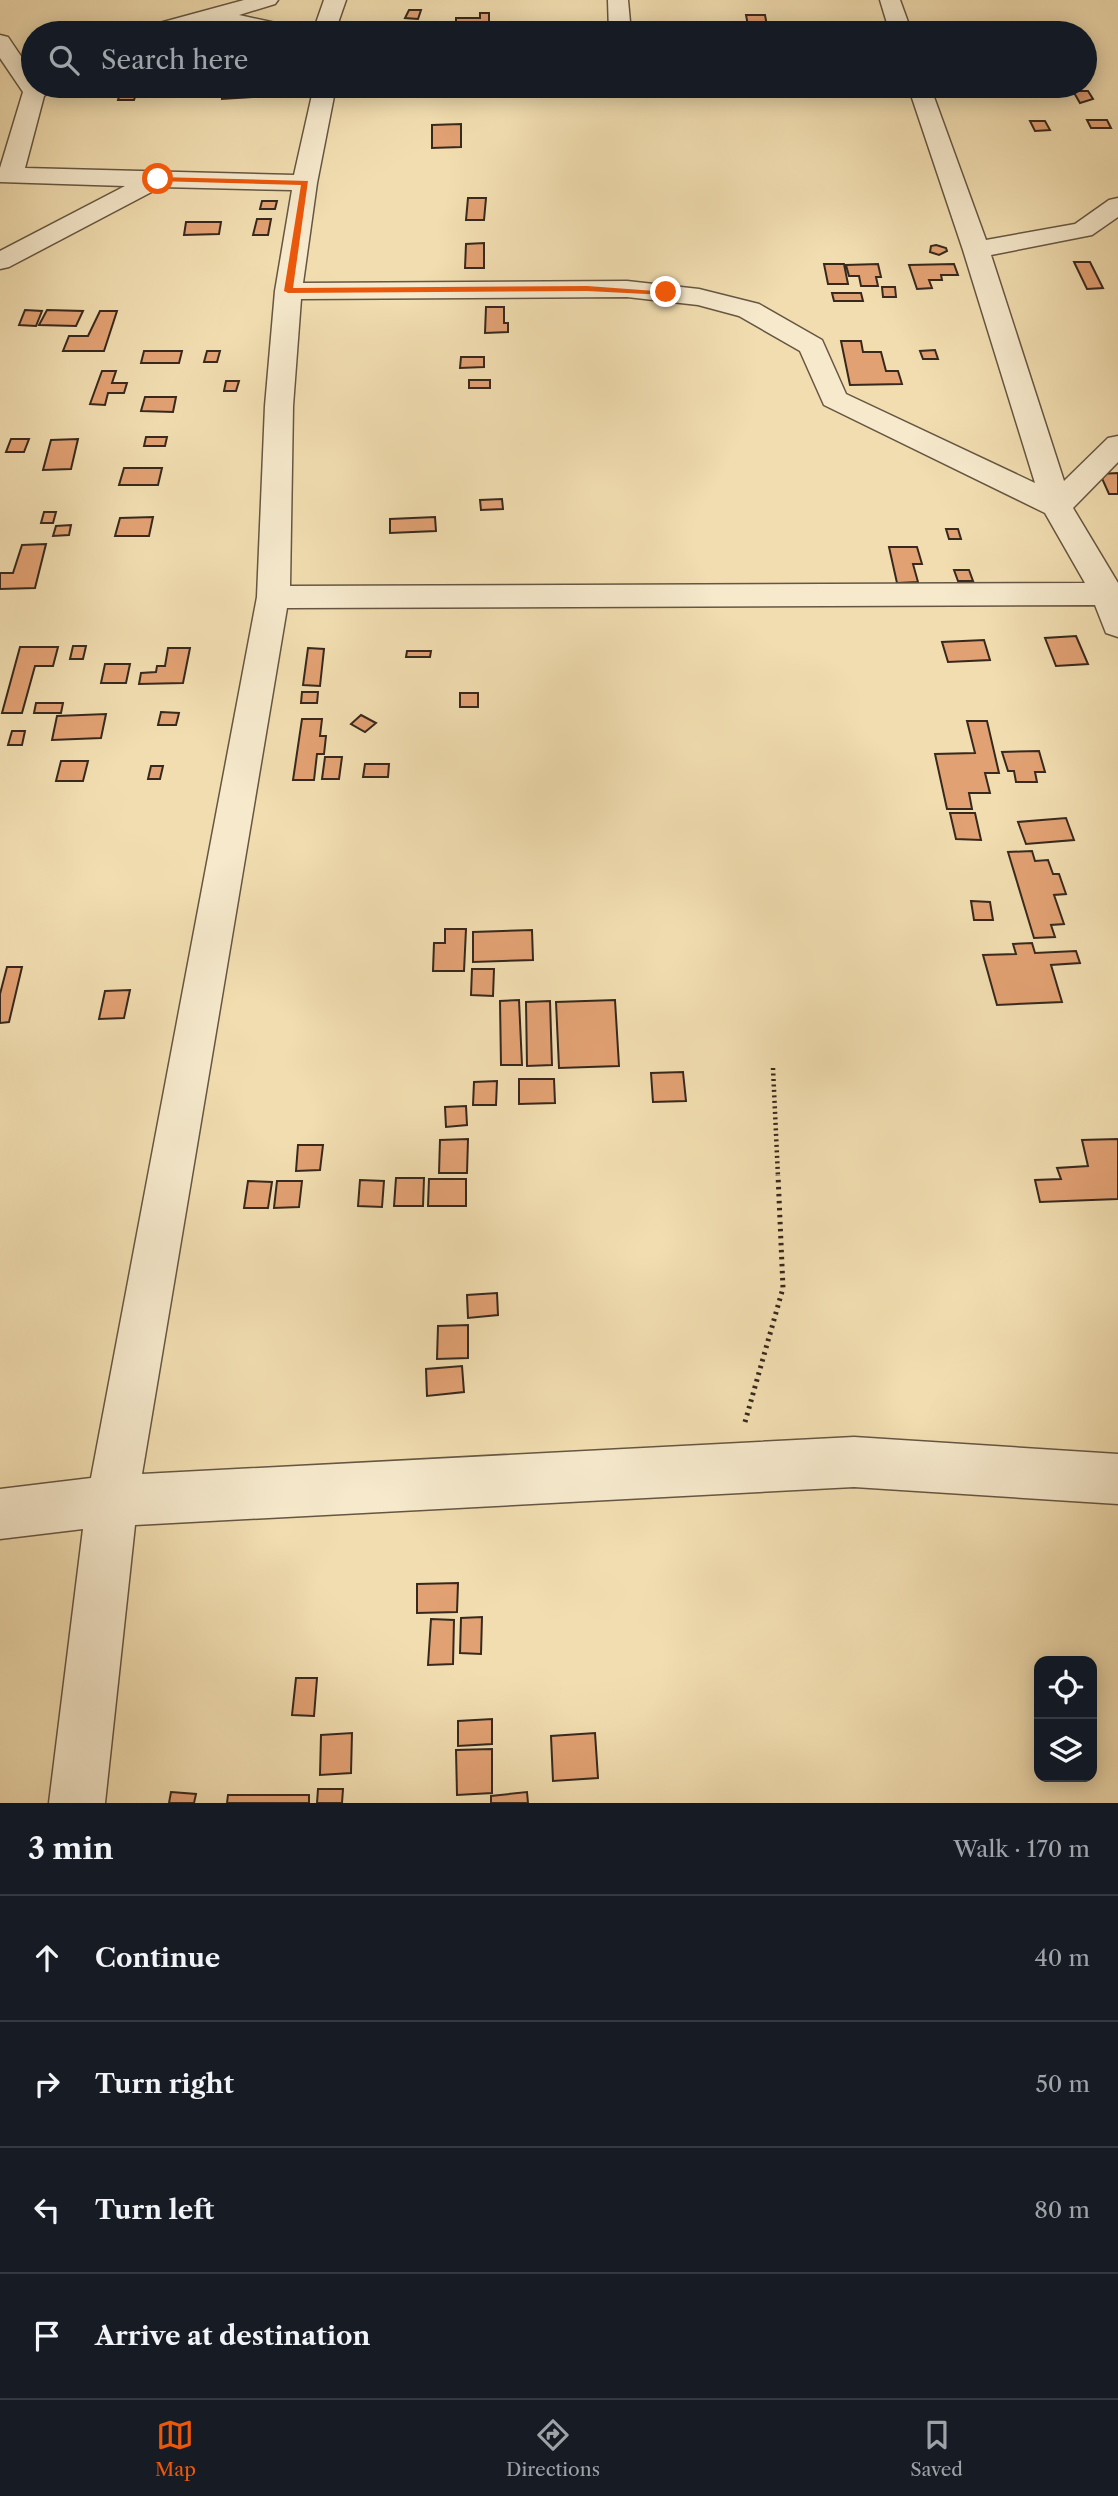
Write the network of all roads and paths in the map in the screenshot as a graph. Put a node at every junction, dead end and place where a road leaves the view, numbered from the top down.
1 (187, 0) edge
2 (268, 0) edge
3 (335, 0) edge
4 (618, 0) edge
5 (890, 0) edge
6 (212, 15) junction
7 (191, 21) edge
8 (238, 21) edge
9 (328, 21) edge
10 (619, 21) edge
11 (897, 21) edge
12 (0, 42) edge
13 (21, 67) edge
14 (36, 98) edge
15 (323, 98) edge
16 (923, 98) edge
17 (5, 175) edge
18 (158, 179) junction
19 (305, 183) junction
20 (1118, 205) edge
21 (976, 250) junction
22 (0, 261) edge
23 (288, 291) junction
24 (1118, 445) edge
25 (1057, 506) junction
26 (1112, 593) edge
27 (274, 597) junction
28 (1118, 625) edge
29 (772, 1068) dead end
30 (732, 1470) junction
31 (1118, 1479) edge
32 (112, 1501) junction
33 (0, 1514) edge
34 (77, 1803) edge

1 - 6 street
2 - 6 street
3 - 9 street
4 - 10 street
5 - 11 street
6 - 7 street
6 - 8 street
12 - 13 street
14 - 17 street
15 - 19 street
16 - 21 street
17 - 18 street
18 - 19 street
18 - 22 street
19 - 23 street
20 - 21 street
21 - 25 street
23 - 25 street
23 - 27 street
24 - 25 street
25 - 26 street
26 - 27 street
26 - 28 street
27 - 32 street
29 - 30 path
30 - 31 street
30 - 32 street
32 - 33 street
32 - 34 street

